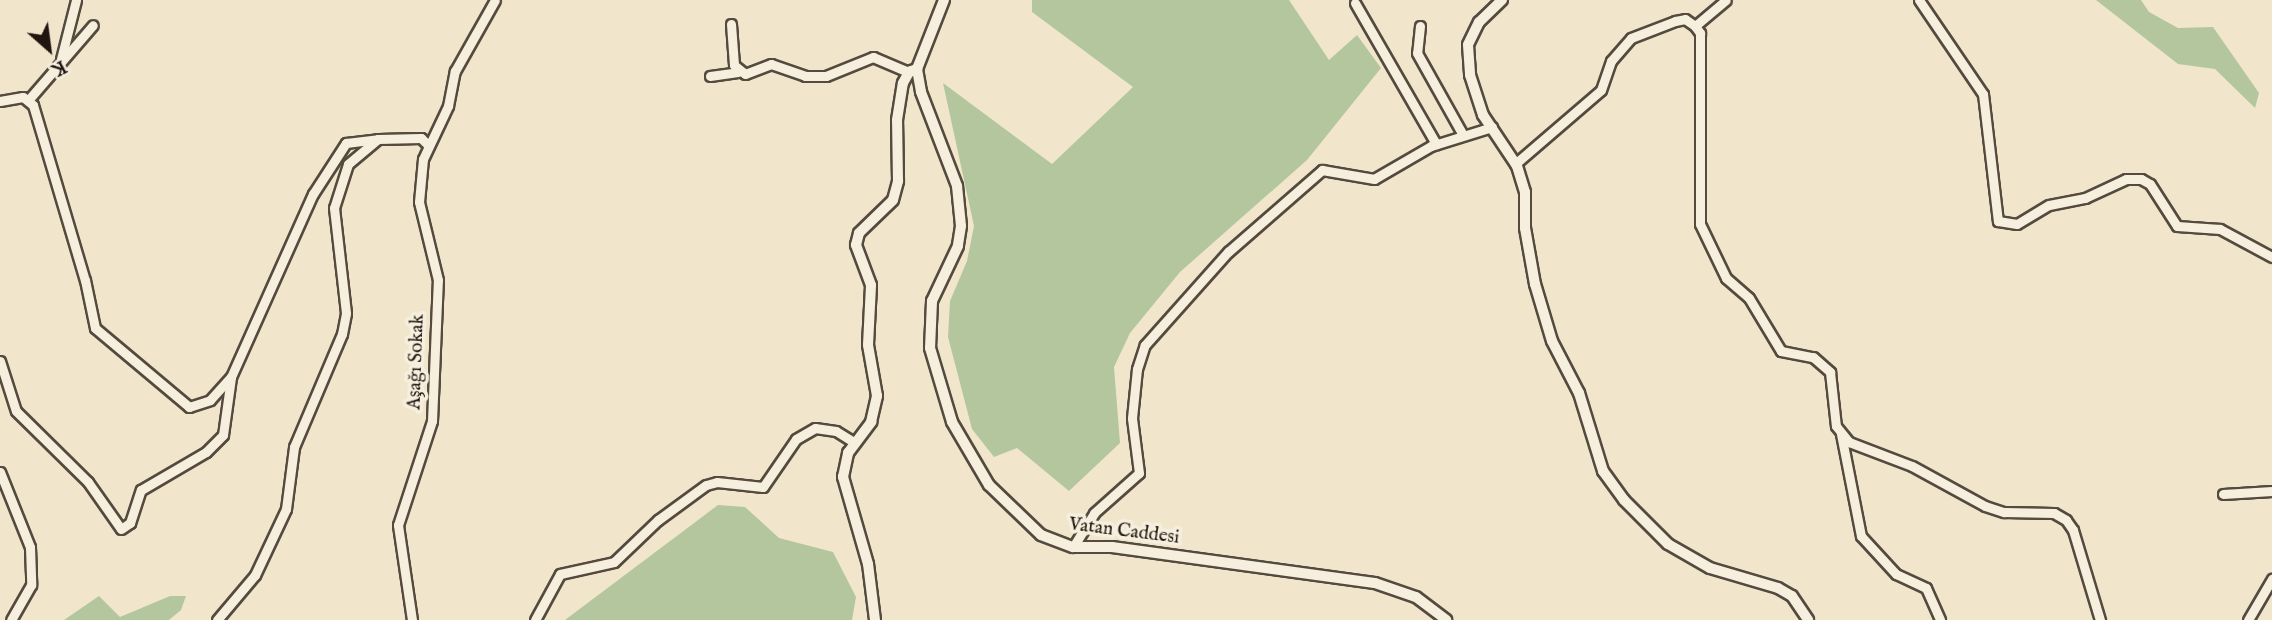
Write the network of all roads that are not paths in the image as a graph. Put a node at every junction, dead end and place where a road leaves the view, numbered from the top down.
1 (76, 0) edge
2 (495, 0) edge
3 (944, 0) edge
4 (1502, 0) edge
5 (1726, 0) edge
6 (1919, 0) edge
7 (1355, 3) dead end
8 (731, 24) dead end
9 (93, 25) dead end
10 (1420, 26) dead end
11 (1695, 26) junction
12 (60, 60) junction
13 (913, 70) junction
14 (738, 72) junction
15 (710, 76) dead end
16 (30, 99) junction
17 (0, 100) edge
18 (1492, 127) junction
19 (1463, 135) junction
20 (378, 139) junction
21 (1436, 144) junction
22 (428, 145) junction
23 (1515, 164) junction
24 (2272, 257) edge
25 (0, 361) edge
26 (231, 377) junction
27 (1840, 434) junction
28 (855, 443) junction
29 (0, 472) edge
30 (2272, 491) edge
31 (2223, 494) dead end
32 (1073, 547) junction
33 (2272, 579) edge
34 (11, 620) edge
35 (217, 620) edge
36 (412, 620) edge
37 (535, 620) edge
38 (875, 620) edge
39 (1446, 620) edge
40 (1808, 620) edge
41 (1940, 620) edge
42 (2101, 620) edge
43 (2248, 620) edge

1 - 12 street
2 - 22 street, Aşağı Sokak
3 - 13 street
4 - 18 street
5 - 11 street
6 - 24 street
7 - 21 street
8 - 14 street
9 - 12 street
10 - 19 street
11 - 23 street
11 - 27 street
12 - 16 street
13 - 14 street
13 - 28 street
13 - 32 street, Vatan Caddesi
14 - 15 street
16 - 17 street
16 - 26 street
18 - 19 street
18 - 23 street
19 - 21 street
20 - 22 street
20 - 26 street
20 - 35 street
21 - 32 street
22 - 36 street, Aşağı Sokak
23 - 40 street
25 - 26 street
27 - 41 street
27 - 42 street
28 - 37 street
28 - 38 street
29 - 34 street
30 - 31 street
32 - 39 street, Vatan Caddesi
33 - 43 street

